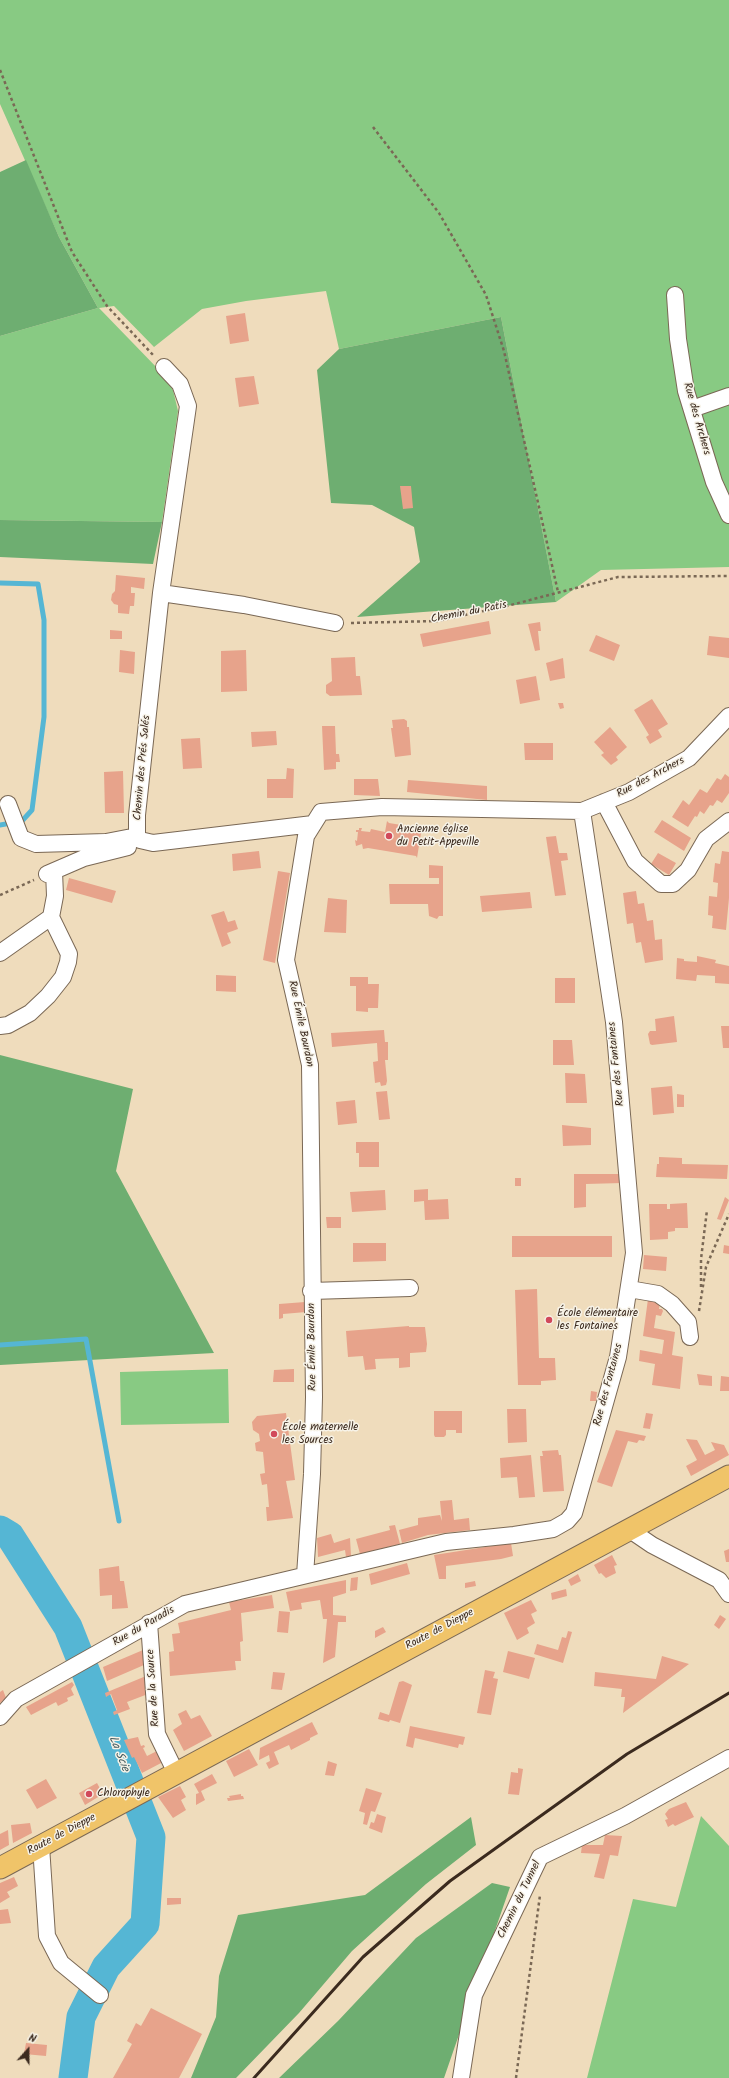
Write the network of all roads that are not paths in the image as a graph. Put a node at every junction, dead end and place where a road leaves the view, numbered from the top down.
1 (675, 295) dead end
2 (164, 366) road end
3 (729, 396) edge
4 (692, 409) junction
5 (729, 515) edge
6 (161, 593) junction
7 (335, 623) road end
8 (729, 716) edge
9 (604, 802) junction
10 (9, 808) dead end
11 (582, 811) junction
12 (729, 821) edge
13 (313, 824) junction
14 (139, 838) junction
15 (51, 917) junction
16 (0, 953) edge
17 (0, 1026) edge
18 (410, 1288) dead end
19 (629, 1289) junction
20 (312, 1291) junction
21 (689, 1329) road end
22 (729, 1476) edge
23 (630, 1530) junction
24 (305, 1575) junction
25 (729, 1594) edge
26 (149, 1623) junction
27 (0, 1717) edge
28 (729, 1758) edge
29 (176, 1774) junction
30 (41, 1846) junction
31 (0, 1868) edge
32 (100, 1995) dead end
33 (461, 2078) edge

1 - 4 street, Rue des Archers
2 - 6 street, Chemin des Prés Salés
3 - 4 street
4 - 5 street, Rue des Archers
6 - 7 street
6 - 14 street, Chemin des Prés Salés
8 - 9 street, Rue des Archers
9 - 11 street, Rue des Archers
9 - 12 street
10 - 14 street
11 - 13 street, Rue Émile Bourdon
11 - 19 street, Rue des Fontaines
13 - 14 street
13 - 20 street, Rue Émile Bourdon
14 - 15 street
15 - 16 street
15 - 17 street
18 - 20 street
19 - 21 street
19 - 24 street, Rue des Fontaines
20 - 24 street, Rue Émile Bourdon
22 - 23 main road, Route de Dieppe
23 - 25 street
23 - 29 main road, Route de Dieppe
24 - 26 street, Rue du Paradis
26 - 27 street, Rue du Paradis
26 - 29 street, Rue de la Source
28 - 33 street, Chemin du Tunnel
29 - 30 main road, Route de Dieppe
30 - 31 main road, Route de Dieppe
30 - 32 street

